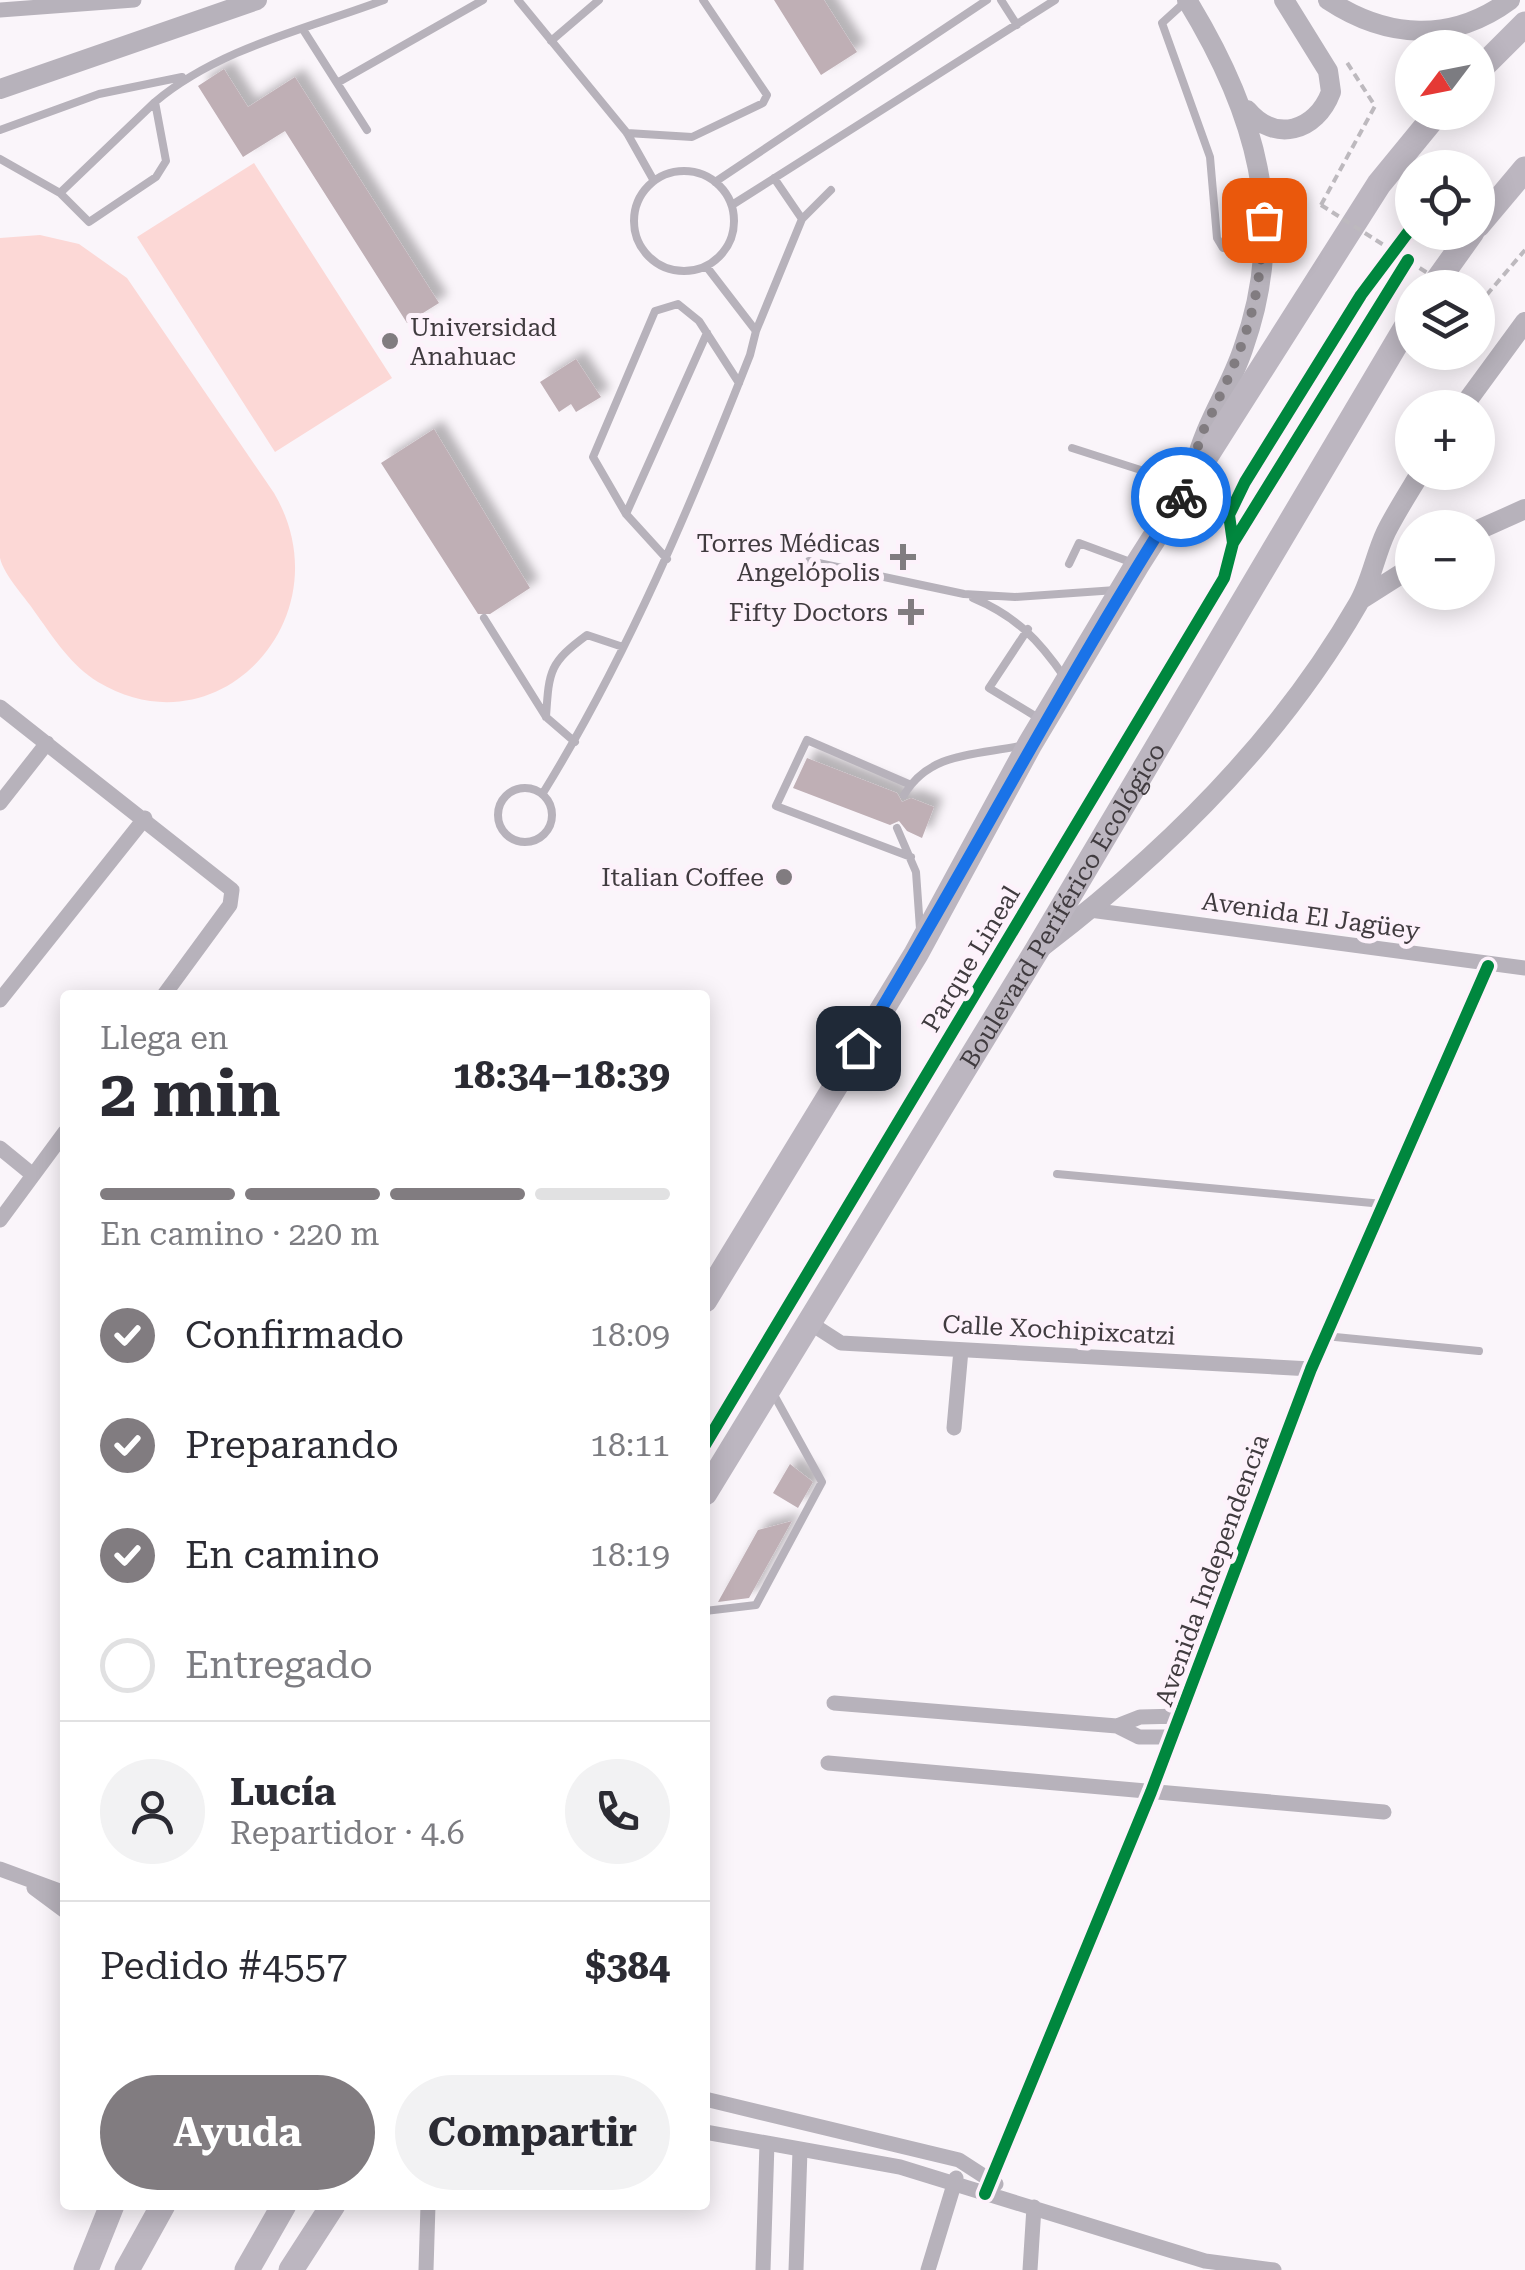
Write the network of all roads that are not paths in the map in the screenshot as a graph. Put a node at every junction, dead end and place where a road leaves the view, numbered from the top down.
1 (134, 0) edge
2 (257, 0) edge
3 (384, 0) edge
4 (482, 0) edge
5 (518, 0) edge
6 (599, 0) edge
7 (703, 0) edge
8 (987, 0) edge
9 (1001, 0) edge
10 (1056, 0) edge
11 (1188, 0) edge
12 (1284, 0) edge
13 (1328, 0) edge
14 (1510, 0) edge
15 (0, 10) edge
16 (1525, 24) edge
17 (1017, 25) junction
18 (304, 30) junction
19 (552, 41) junction
20 (1495, 55) edge
21 (184, 77) junction
22 (337, 82) junction
23 (0, 89) edge
24 (155, 102) junction
25 (1243, 104) junction
26 (0, 130) edge
27 (368, 130) dead end
28 (1423, 130) edge
29 (627, 133) junction
30 (0, 159) edge
31 (1525, 169) edge
32 (774, 178) junction
33 (654, 180) junction
34 (716, 182) junction
35 (831, 190) dead end
36 (60, 194) junction
37 (1495, 205) edge
38 (732, 206) junction
39 (802, 219) junction
40 (1262, 252) junction
41 (706, 266) junction
42 (1525, 322) edge
43 (756, 331) junction
44 (707, 333) junction
45 (1395, 345) edge
46 (739, 383) junction
47 (1475, 390) edge
48 (1072, 448) dead end
49 (1188, 485) junction
50 (1410, 490) edge
51 (1525, 509) edge
52 (626, 514) junction
53 (1495, 522) edge
54 (667, 560) junction
55 (809, 561) dead end
56 (1069, 564) dead end
57 (1137, 565) junction
58 (1395, 578) edge
59 (1122, 590) junction
60 (964, 594) junction
61 (1360, 600) junction
62 (484, 618) dead end
63 (1028, 629) junction
64 (622, 647) junction
65 (1068, 682) junction
66 (0, 707) edge
67 (546, 716) junction
68 (1044, 722) junction
69 (575, 742) junction
70 (48, 743) junction
71 (1030, 744) junction
72 (910, 785) junction
73 (543, 793) junction
74 (904, 795) dead end
75 (0, 803) edge
76 (145, 818) junction
77 (897, 828) dead end
78 (911, 858) junction
79 (1090, 910) junction
80 (1037, 950) junction
81 (916, 954) junction
82 (1488, 966) junction
83 (1525, 968) edge
84 (168, 990) edge
85 (0, 1000) edge
86 (60, 1139) edge
87 (0, 1148) edge
88 (1057, 1174) dead end
89 (33, 1175) junction
90 (1383, 1204) junction
91 (0, 1220) edge
92 (710, 1292) edge
93 (810, 1323) junction
94 (1326, 1336) junction
95 (961, 1350) junction
96 (1479, 1351) dead end
97 (1311, 1369) junction
98 (770, 1387) junction
99 (954, 1428) dead end
100 (710, 1485) edge
101 (710, 1610) edge
102 (834, 1703) dead end
103 (1182, 1716) junction
104 (1117, 1726) junction
105 (1173, 1737) junction
106 (828, 1764) dead end
107 (1152, 1792) junction
108 (1384, 1812) dead end
109 (0, 1869) edge
110 (18, 1877) junction
111 (60, 1892) edge
112 (60, 1907) edge
113 (710, 2099) edge
114 (710, 2133) edge
115 (767, 2144) junction
116 (800, 2150) junction
117 (959, 2160) junction
118 (954, 2184) junction
119 (988, 2186) junction
120 (1034, 2207) junction
121 (110, 2210) edge
122 (160, 2210) edge
123 (281, 2210) edge
124 (330, 2210) edge
125 (428, 2210) edge
126 (1204, 2265) edge
127 (86, 2270) edge
128 (127, 2270) edge
129 (246, 2270) edge
130 (291, 2270) edge
131 (426, 2270) edge
132 (763, 2270) edge
133 (796, 2270) edge
134 (928, 2270) edge
135 (1030, 2270) edge
136 (1274, 2270) edge

1 - 15 street
2 - 23 street
3 - 18 lane
4 - 22 lane
5 - 19 lane
6 - 19 lane
7 - 29 lane
8 - 34 lane
9 - 17 lane
10 - 17 lane
11 - 25 street
11 - 40 lane
12 - 25 street
13 - 14 street
16 - 20 highway
17 - 32 lane
18 - 21 lane
18 - 22 lane
19 - 29 lane
21 - 24 lane
21 - 26 lane
22 - 27 lane
24 - 36 lane
24 - 36 lane
25 - 40 street
28 - 49 highway
29 - 33 lane
30 - 36 lane
31 - 37 highway
32 - 38 lane
32 - 39 lane
33 - 34 lane
33 - 41 lane
34 - 38 lane
35 - 39 lane
38 - 41 lane
39 - 43 lane
40 - 49 street
41 - 43 lane
42 - 47 street
43 - 46 lane
44 - 46 lane
44 - 52 lane
44 - 52 lane
45 - 80 highway, Boulevard Periférico Ecológico
46 - 54 lane
48 - 49 lane
49 - 57 highway
50 - 61 street
51 - 53 street
52 - 54 lane
54 - 64 lane
55 - 60 lane
56 - 57 lane
57 - 59 highway
58 - 61 street
59 - 60 lane
59 - 65 highway
60 - 63 lane
61 - 79 street
62 - 67 lane
63 - 65 lane
63 - 68 lane
64 - 67 lane
64 - 69 lane
65 - 68 highway
66 - 70 street
67 - 69 lane
68 - 71 highway
69 - 73 lane
70 - 75 street
70 - 76 street
71 - 72 lane
71 - 81 highway
72 - 74 lane
72 - 78 lane
73 - 73 lane
76 - 84 street
76 - 85 street
77 - 78 lane
78 - 81 lane
79 - 80 street
79 - 82 street, Avenida El Jagüey
80 - 93 highway, Boulevard Periférico Ecológico
81 - 92 highway
82 - 83 street, Avenida El Jagüey
82 - 90 street, Avenida Independencia
86 - 89 street
87 - 89 street
88 - 90 lane
89 - 91 street
90 - 94 street, Avenida Independencia
93 - 95 street, Calle Xochipixcatzi
93 - 98 highway, Boulevard Periférico Ecológico
94 - 96 lane
94 - 97 street, Avenida Independencia
95 - 97 street, Calle Xochipixcatzi
95 - 99 street
97 - 103 street, Avenida Independencia
98 - 100 highway, Boulevard Periférico Ecológico
98 - 101 lane
102 - 104 street
103 - 104 street
103 - 105 street, Avenida Independencia
104 - 105 street
105 - 107 street, Avenida Independencia
106 - 107 street
107 - 108 street
107 - 119 street, Avenida Independencia
109 - 110 street
110 - 111 street
110 - 112 street
113 - 117 street
114 - 115 street
115 - 116 street
115 - 132 street
116 - 118 street
116 - 133 street
117 - 118 street
117 - 119 street
118 - 119 street
118 - 134 street
119 - 120 street
120 - 126 street
120 - 135 street
121 - 127 highway
122 - 128 highway
123 - 129 highway
124 - 130 highway
125 - 131 street
126 - 136 street

